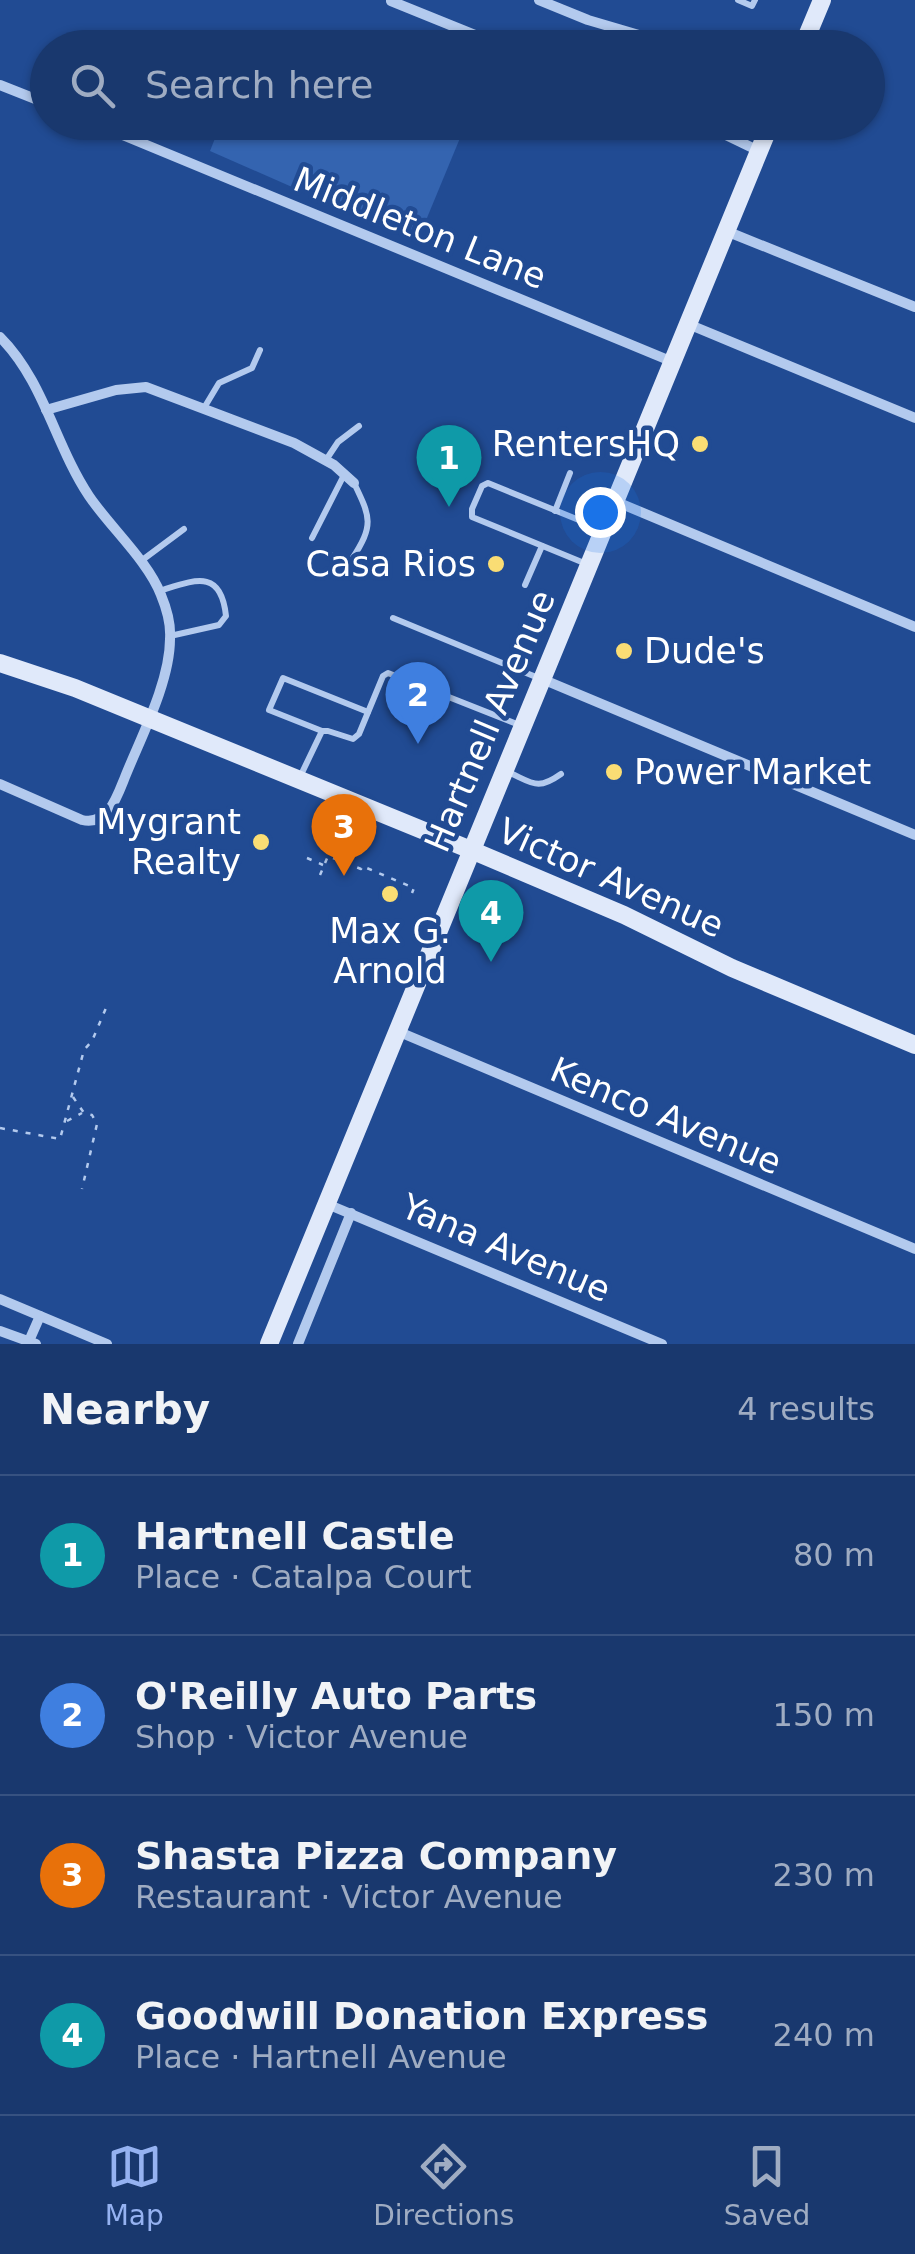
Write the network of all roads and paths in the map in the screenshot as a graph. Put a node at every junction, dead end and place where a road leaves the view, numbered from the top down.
1 (539, 0) edge
2 (738, 0) edge
3 (754, 0) edge
4 (822, 0) edge
5 (391, 1) edge
6 (462, 30) edge
7 (622, 30) edge
8 (810, 30) edge
9 (0, 85) edge
10 (30, 97) edge
11 (135, 140) edge
12 (736, 140) edge
13 (764, 140) edge
14 (759, 151) junction
15 (726, 232) junction
16 (915, 307) edge
17 (688, 324) junction
18 (0, 337) edge
19 (260, 350) dead end
20 (673, 362) junction
21 (204, 408) junction
22 (46, 410) junction
23 (915, 418) edge
24 (359, 426) dead end
25 (326, 460) junction
26 (570, 473) dead end
27 (344, 474) junction
28 (354, 483) joint
29 (616, 502) junction
30 (555, 510) junction
31 (184, 529) dead end
32 (604, 530) junction
33 (312, 538) dead end
34 (542, 546) junction
35 (325, 552) dead end
36 (140, 561) junction
37 (590, 566) junction
38 (525, 585) dead end
39 (159, 591) junction
40 (393, 618) dead end
41 (915, 627) edge
42 (170, 636) junction
43 (0, 663) edge
44 (542, 680) junction
45 (368, 712) junction
46 (148, 719) junction
47 (523, 726) junction
48 (322, 731) junction
49 (504, 771) junction
50 (561, 774) dead end
51 (299, 780) junction
52 (0, 784) edge
53 (915, 835) edge
54 (472, 850) junction
55 (307, 858) dead end
56 (324, 865) junction
57 (320, 876) dead end
58 (412, 893) dead end
59 (106, 1008) dead end
60 (397, 1031) junction
61 (915, 1045) edge
62 (72, 1096) junction
63 (84, 1113) junction
64 (66, 1122) junction
65 (0, 1128) edge
66 (82, 1189) dead end
67 (328, 1204) junction
68 (351, 1213) junction
69 (915, 1249) edge
70 (0, 1299) edge
71 (40, 1316) junction
72 (0, 1331) edge
73 (33, 1343) edge
74 (107, 1344) edge
75 (269, 1344) edge
76 (298, 1344) edge
77 (662, 1344) edge

1 - 7 street
2 - 3 lane
4 - 8 main road
5 - 6 street
9 - 10 street
11 - 20 street, Middleton Lane
12 - 14 street
13 - 14 main road, Hartnell Avenue
14 - 15 main road, Hartnell Avenue
15 - 16 street
15 - 17 main road, Hartnell Avenue
17 - 20 main road, Hartnell Avenue
17 - 23 street
18 - 22 street
19 - 21 lane
20 - 29 main road, Hartnell Avenue
21 - 22 street
21 - 25 street
22 - 36 street
24 - 25 lane
25 - 27 street
26 - 30 lane
27 - 28 street
27 - 33 lane
28 - 35 lane
29 - 32 main road, Hartnell Avenue
29 - 41 street
30 - 32 lane
30 - 34 lane
31 - 36 lane
32 - 37 main road, Hartnell Avenue
34 - 37 lane
34 - 38 lane
36 - 39 street
37 - 44 main road, Hartnell Avenue
39 - 42 street
39 - 42 lane
40 - 44 lane
42 - 46 street
43 - 46 main road, Victor Avenue
44 - 47 main road, Hartnell Avenue
44 - 53 street
45 - 47 lane
45 - 48 lane
45 - 48 lane
46 - 51 main road, Victor Avenue
46 - 52 street
47 - 49 main road, Hartnell Avenue
48 - 51 lane
49 - 50 lane
49 - 54 main road, Hartnell Avenue
51 - 54 main road, Victor Avenue
54 - 60 main road, Hartnell Avenue
54 - 61 main road, Victor Avenue
55 - 56 path
56 - 57 path
56 - 58 path
59 - 62 path
60 - 67 main road, Hartnell Avenue
60 - 69 street, Kenco Avenue
62 - 63 path
62 - 64 path
63 - 64 path
63 - 66 path
64 - 65 path
67 - 68 street, Yana Avenue
67 - 75 main road, Hartnell Avenue
68 - 76 street
68 - 77 street, Yana Avenue
70 - 71 street
71 - 73 street
71 - 74 street
72 - 73 street

